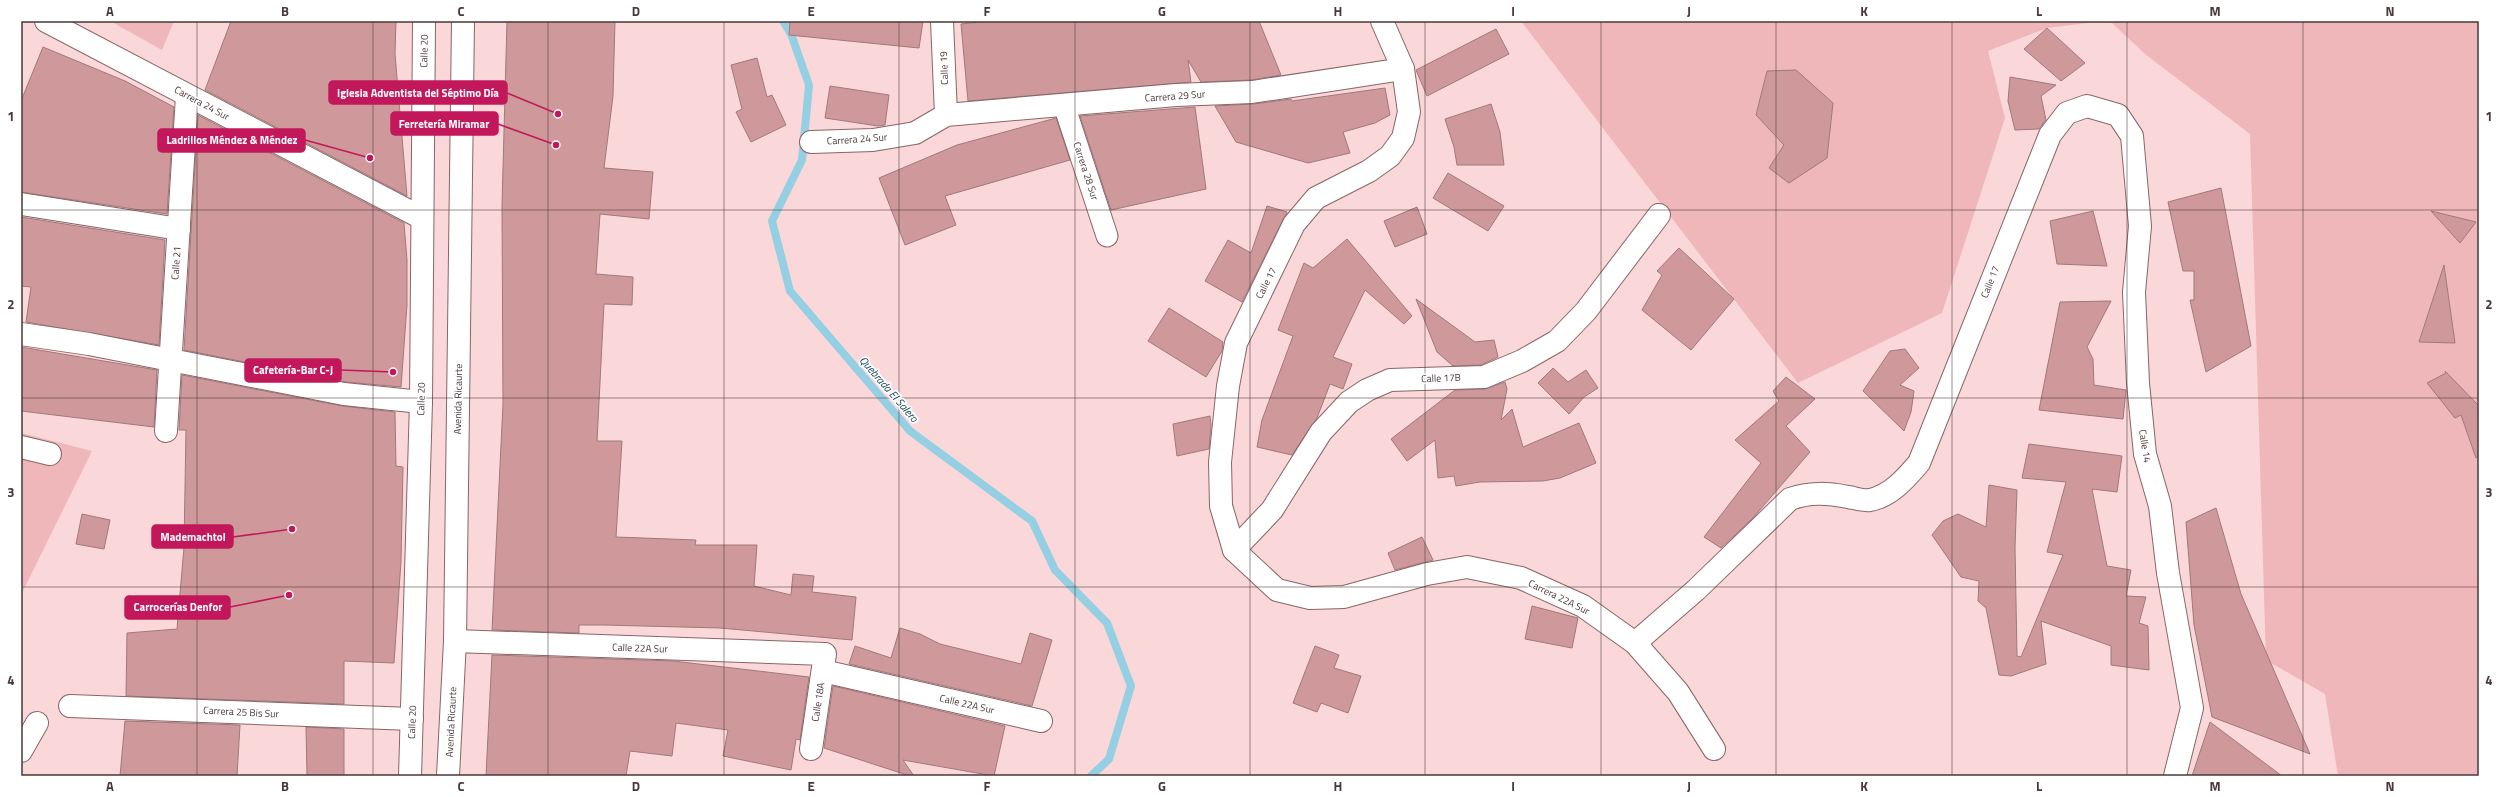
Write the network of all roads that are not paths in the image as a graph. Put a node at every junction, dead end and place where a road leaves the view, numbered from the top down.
1 (46, 21) edge
2 (424, 21) edge
3 (463, 21) edge
4 (942, 21) edge
5 (1382, 21) edge
6 (1403, 69) junction
7 (187, 96) junction
8 (1064, 105) junction
9 (946, 115) junction
10 (2118, 115) joint
11 (811, 142) dead end
12 (21, 204) edge
13 (1659, 215) dead end
14 (422, 218) junction
15 (179, 229) junction
16 (1107, 236) dead end
17 (21, 334) edge
18 (170, 360) junction
19 (421, 402) junction
20 (166, 431) dead end
21 (21, 447) edge
22 (50, 454) dead end
23 (1234, 550) junction
24 (455, 641) junction
25 (1635, 643) junction
26 (824, 662) junction
27 (70, 706) dead end
28 (412, 719) junction
29 (1041, 721) dead end
30 (37, 723) dead end
31 (811, 749) dead end
32 (1714, 749) dead end
33 (21, 751) edge
34 (410, 776) edge
35 (448, 776) edge
36 (2175, 776) edge

1 - 7 street, Carrera 24 Sur
2 - 14 street, Calle 20
3 - 24 street, Avenida Ricaurte
4 - 9 street, Calle 19
5 - 6 street, Calle 17
6 - 8 street, Carrera 29 Sur
6 - 23 street, Calle 17
7 - 14 street, Carrera 24 Sur
7 - 15 street, Calle 21
8 - 9 street, Carrera 29 Sur
8 - 16 street, Carrera 28 Sur
9 - 11 street, Carrera 24 Sur
10 - 25 street, Calle 17
10 - 36 street, Calle 14
12 - 15 street
13 - 23 street, Calle 17B
14 - 19 street, Calle 20
15 - 18 street, Calle 21
17 - 18 street
18 - 19 street
18 - 20 street, Calle 21
19 - 28 street, Calle 20
21 - 22 street
23 - 25 street, Carrera 22A Sur
24 - 26 street, Calle 22A Sur
24 - 35 street, Avenida Ricaurte
25 - 32 street, Carrera 22A Sur
26 - 29 street, Calle 22A Sur
26 - 31 street, Calle 18A
27 - 28 street, Carrera 25 Bis Sur
28 - 34 street, Calle 20
30 - 33 street

